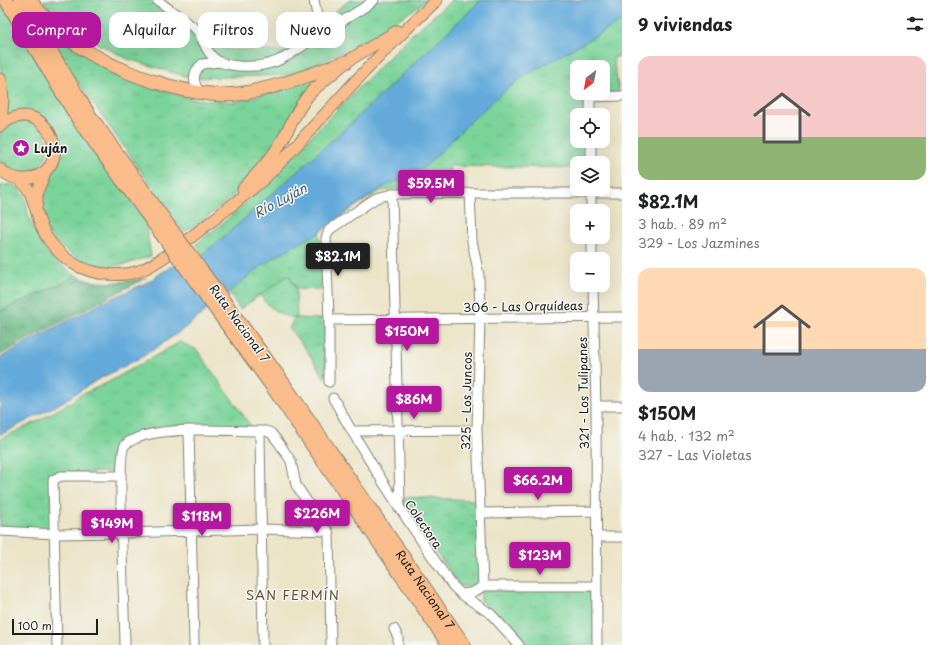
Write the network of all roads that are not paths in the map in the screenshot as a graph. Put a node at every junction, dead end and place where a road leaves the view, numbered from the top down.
1 (6, 0) edge
2 (20, 0) edge
3 (30, 0) edge
4 (157, 0) edge
5 (314, 0) edge
6 (374, 0) edge
7 (437, 0) edge
8 (316, 12) edge
9 (424, 12) junction
10 (345, 19) edge
11 (300, 48) edge
12 (219, 62) junction
13 (346, 62) junction
14 (0, 80) edge
15 (201, 93) junction
16 (622, 96) edge
17 (590, 108) edge
18 (0, 122) edge
19 (0, 126) edge
20 (47, 168) junction
21 (0, 169) edge
22 (17, 178) junction
23 (570, 191) edge
24 (610, 192) edge
25 (470, 193) junction
26 (622, 193) edge
27 (392, 194) junction
28 (224, 212) junction
29 (38, 215) junction
30 (164, 229) junction
31 (593, 292) edge
32 (593, 317) junction
33 (622, 317) edge
34 (480, 318) junction
35 (329, 320) junction
36 (396, 320) junction
37 (235, 326) junction
38 (329, 382) dead end
39 (333, 398) dead end
40 (596, 406) junction
41 (622, 406) edge
42 (189, 430) junction
43 (477, 430) junction
44 (260, 431) junction
45 (398, 431) junction
46 (352, 432) junction
47 (121, 476) junction
48 (398, 507) junction
49 (596, 511) junction
50 (480, 513) junction
51 (261, 529) junction
52 (0, 531) edge
53 (328, 531) junction
54 (192, 532) junction
55 (122, 533) junction
56 (55, 534) junction
57 (598, 537) junction
58 (622, 537) edge
59 (483, 586) junction
60 (597, 586) junction
61 (461, 594) junction
62 (394, 629) dead end
63 (57, 645) edge
64 (125, 645) edge
65 (194, 645) edge
66 (263, 645) edge
67 (331, 645) edge
68 (398, 645) edge
69 (448, 645) edge
70 (464, 645) edge
71 (519, 645) edge
72 (597, 645) edge

1 - 30 highway, Ruta Nacional 7
2 - 30 highway, Ruta Nacional 7
3 - 15 highway
4 - 12 street
5 - 8 street
6 - 10 street
7 - 9 main road
9 - 13 main road
9 - 28 main road
11 - 12 street
12 - 15 street
13 - 15 highway
13 - 28 main road
14 - 18 highway
16 - 17 street
19 - 20 main road
20 - 22 main road
20 - 29 main road
21 - 22 main road
22 - 29 main road
23 - 25 street
24 - 26 street
25 - 27 street
25 - 34 street, 325 - Los Juncos
27 - 35 street
27 - 36 street
28 - 29 main road
30 - 37 highway, Ruta Nacional 7, bridge
31 - 32 street, 321 - Los Tulipanes
32 - 33 street, 306 - Las Orquídeas
32 - 34 street, 306 - Las Orquídeas
32 - 40 street, 321 - Los Tulipanes
34 - 36 street, 306 - Las Orquídeas
34 - 43 street, 325 - Los Juncos
35 - 36 street, 306 - Las Orquídeas
35 - 38 street
36 - 45 street
37 - 69 highway, Ruta Nacional 7
37 - 70 highway, Ruta Nacional 7
39 - 46 street, Colectora
40 - 41 street
40 - 49 street, 321 - Los Tulipanes
42 - 44 street
42 - 47 street
42 - 54 street
43 - 45 street
43 - 50 street, 325 - Los Juncos
44 - 51 street
44 - 53 street
45 - 46 street
45 - 48 street
46 - 48 street, Colectora
47 - 55 street
47 - 56 street
48 - 61 street, Colectora
49 - 50 street
49 - 57 street, 321 - Los Tulipanes
50 - 59 street, 325 - Los Juncos
51 - 53 street
51 - 54 street
51 - 66 street
52 - 56 street
53 - 67 street
54 - 55 street
54 - 65 street
55 - 56 street
55 - 64 street
56 - 63 street
57 - 58 street
57 - 60 street, 321 - Los Tulipanes
59 - 60 street
59 - 61 street
60 - 72 street, 321 - Los Tulipanes
61 - 71 street, Colectora
62 - 68 street

